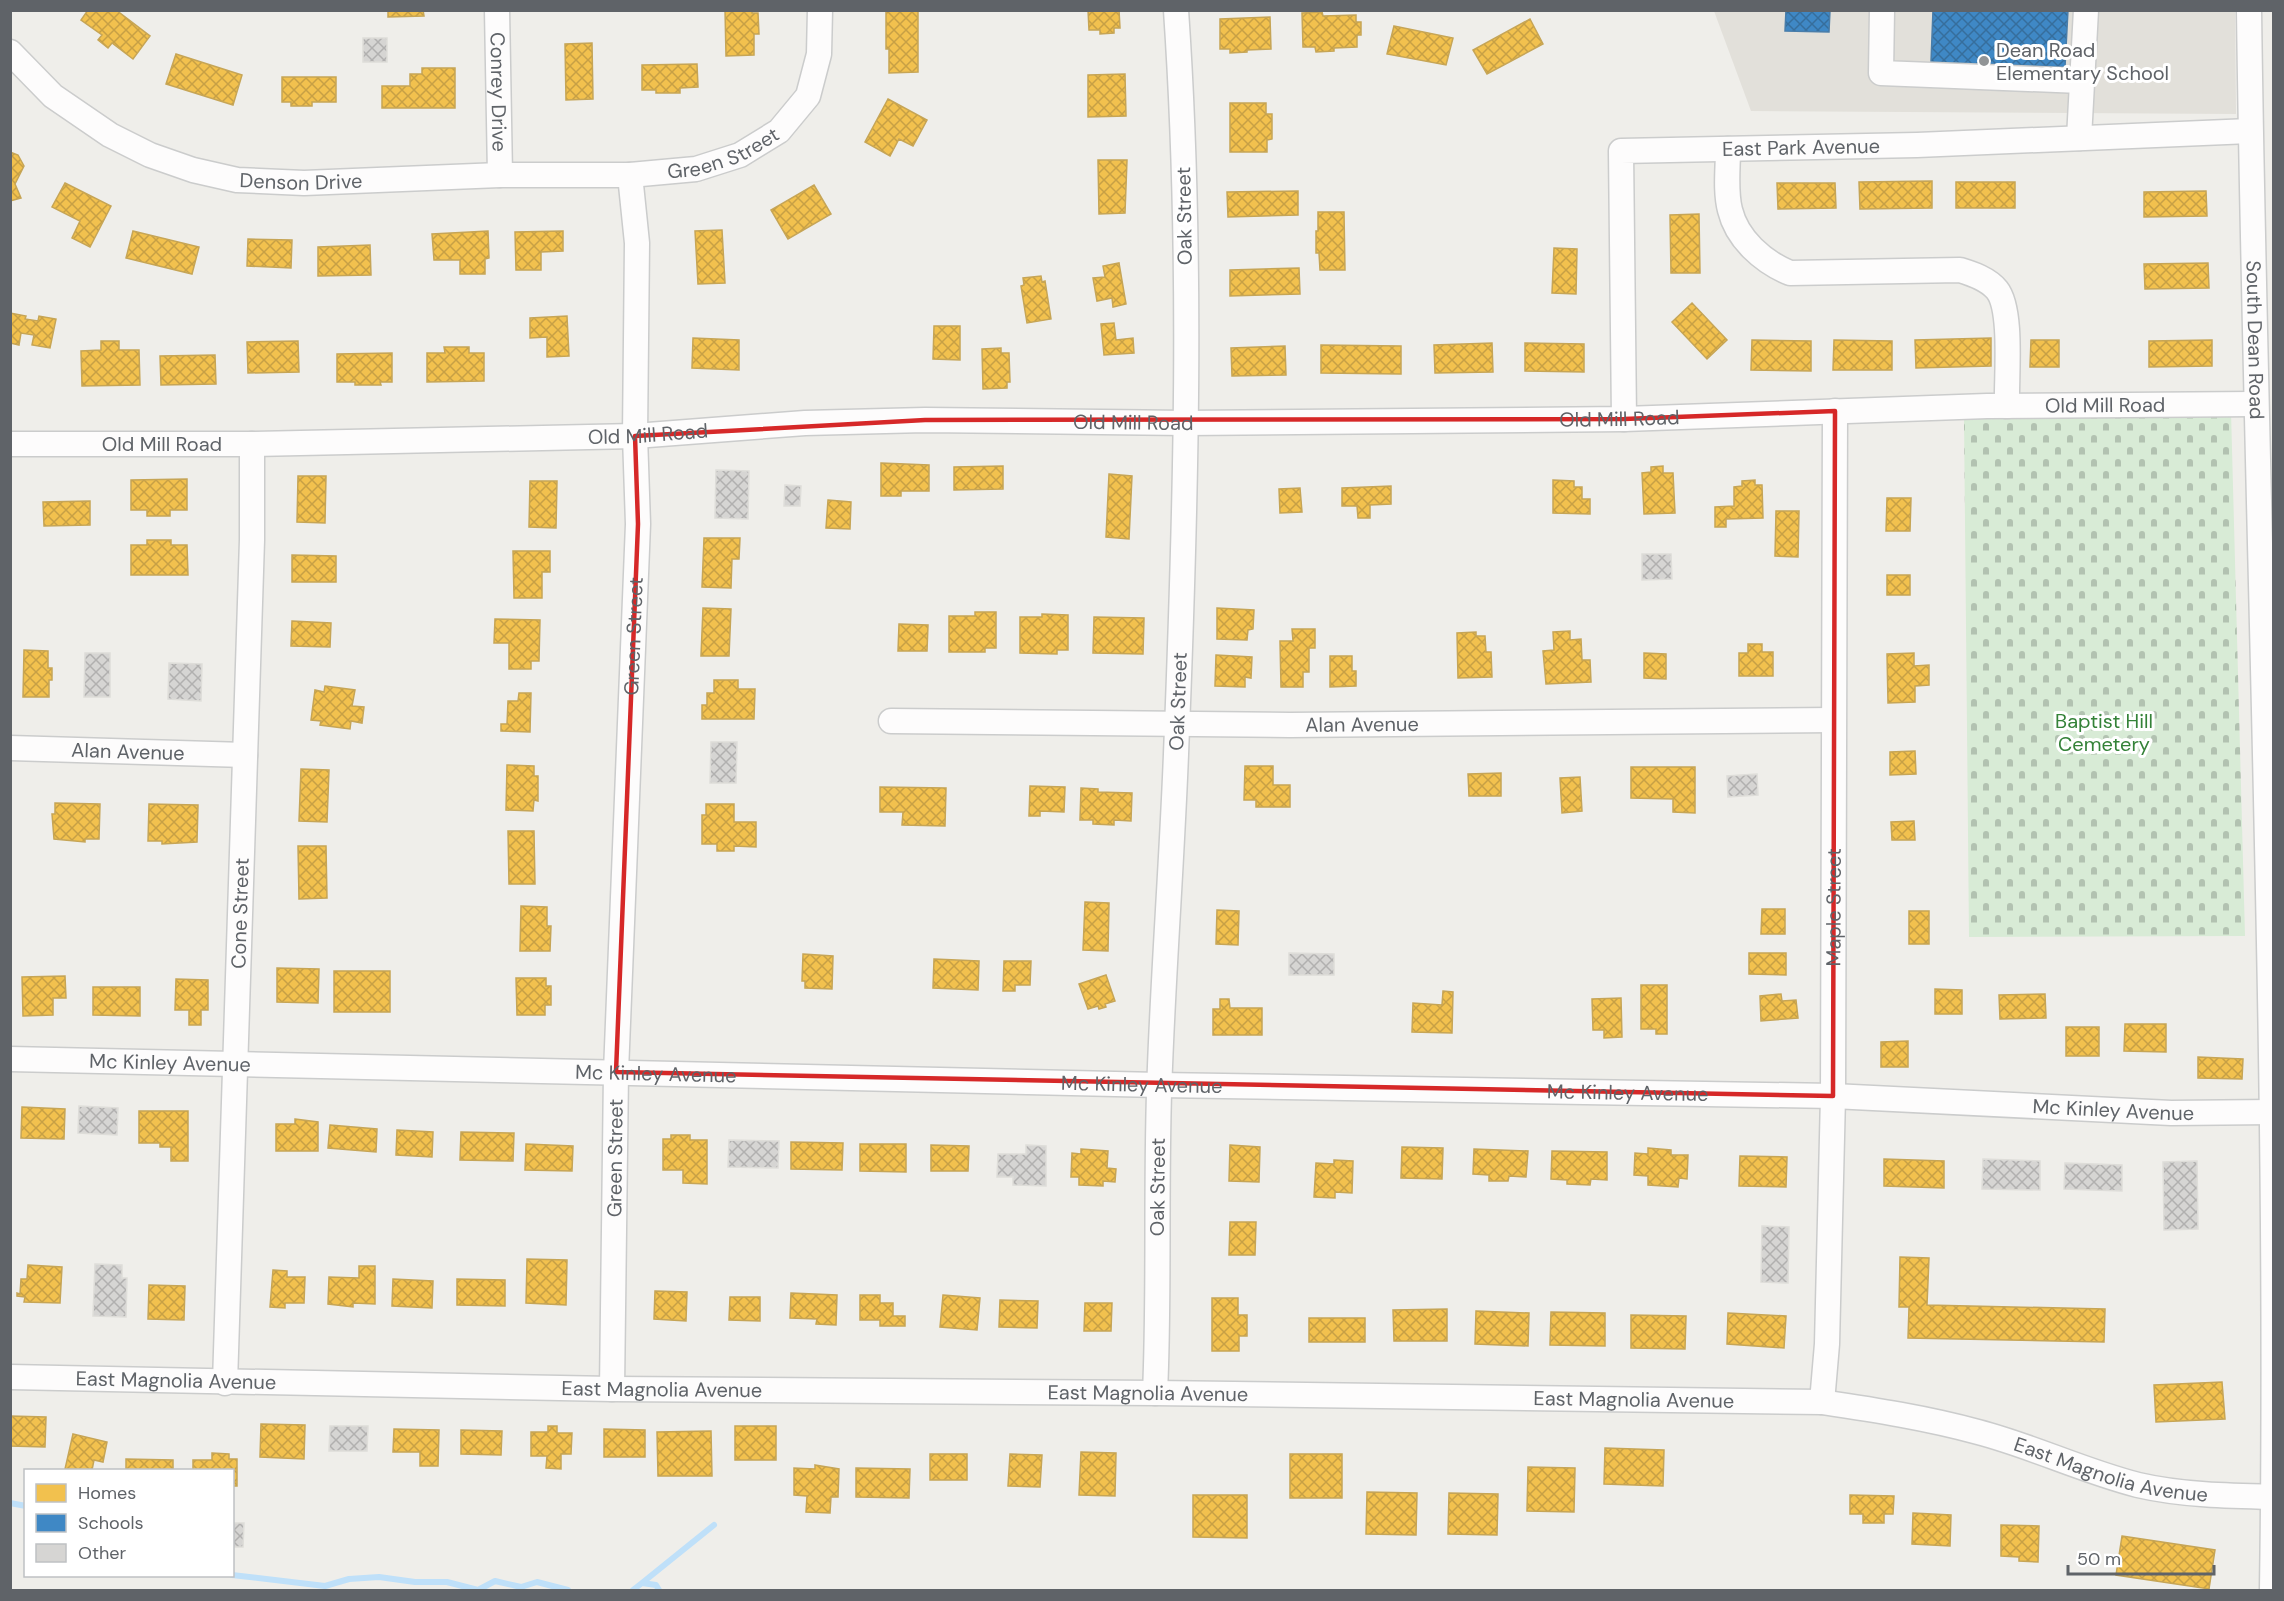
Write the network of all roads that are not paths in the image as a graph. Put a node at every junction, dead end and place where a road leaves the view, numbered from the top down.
1 (497, 10) edge
2 (820, 10) edge
3 (1176, 10) edge
4 (1882, 10) edge
5 (2086, 10) edge
6 (2249, 10) edge
7 (10, 51) edge
8 (2081, 81) junction
9 (2250, 131) junction
10 (2079, 138) junction
11 (1728, 149) junction
12 (500, 176) junction
13 (630, 176) junction
14 (2255, 404) junction
15 (2007, 406) junction
16 (1835, 411) junction
17 (1624, 419) junction
18 (1186, 423) junction
19 (635, 436) junction
20 (10, 444) edge
21 (252, 444) junction
22 (1833, 720) junction
23 (891, 721) dead end
24 (1177, 723) junction
25 (10, 748) edge
26 (245, 755) junction
27 (2271, 868) edge
28 (10, 1059) edge
29 (236, 1063) junction
30 (616, 1072) junction
31 (1159, 1084) junction
32 (1833, 1096) junction
33 (2272, 1112) edge
34 (2273, 1171) edge
35 (10, 1377) edge
36 (225, 1383) junction
37 (612, 1389) junction
38 (1155, 1393) junction
39 (1822, 1402) junction
40 (2273, 1497) edge
41 (2272, 1590) edge

1 - 12 street, Conrey Drive
2 - 13 street, Green Street
3 - 18 street, Oak Street
4 - 8 street
5 - 8 street
6 - 9 street, South Dean Road
7 - 12 street, Denson Drive
8 - 10 street
9 - 10 street, East Park Avenue
9 - 14 street, South Dean Road
10 - 11 street, East Park Avenue
11 - 15 street
11 - 17 street, East Park Avenue
12 - 13 street, Denson Drive
13 - 19 street, Green Street
14 - 15 street, Old Mill Road
14 - 27 street, South Dean Road
15 - 16 street, Old Mill Road
16 - 17 street, Old Mill Road
16 - 22 street, Maple Street
17 - 18 street, Old Mill Road
18 - 19 street, Old Mill Road
18 - 24 street, Oak Street
19 - 21 street, Old Mill Road
19 - 30 street, Green Street
20 - 21 street, Old Mill Road
21 - 26 street, Cone Street
22 - 24 street, Alan Avenue
22 - 32 street, Maple Street
23 - 24 street, Alan Avenue
24 - 31 street, Oak Street
25 - 26 street, Alan Avenue
26 - 29 street, Cone Street
27 - 33 street, South Dean Road
28 - 29 street, Mc Kinley Avenue
29 - 30 street, Mc Kinley Avenue
29 - 36 street, Cone Street
30 - 31 street, Mc Kinley Avenue
30 - 37 street, Green Street
31 - 32 street, Mc Kinley Avenue
31 - 38 street, Oak Street
32 - 33 street, Mc Kinley Avenue
32 - 39 street, Maple Street
33 - 34 street, South Dean Road
34 - 40 street, South Dean Road
35 - 36 street, East Magnolia Avenue
36 - 37 street, East Magnolia Avenue
37 - 38 street, East Magnolia Avenue
38 - 39 street, East Magnolia Avenue
39 - 40 street, East Magnolia Avenue
40 - 41 street, South Dean Road

